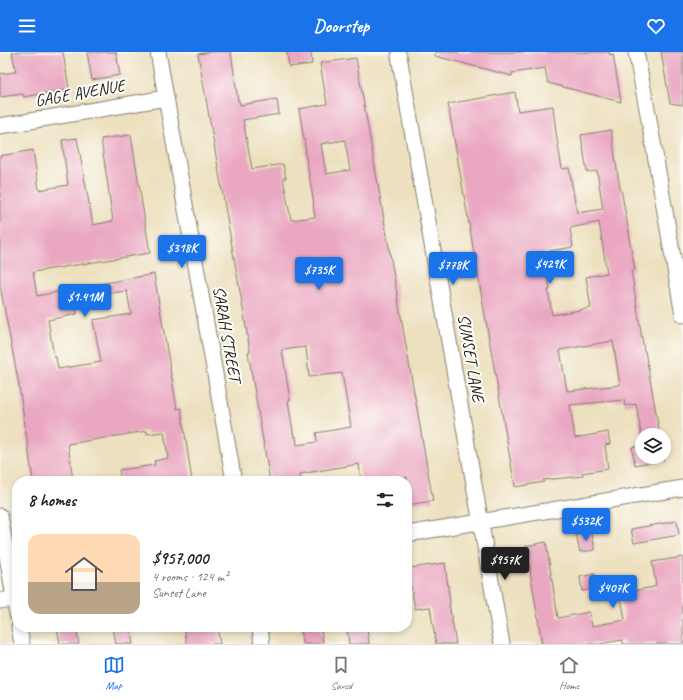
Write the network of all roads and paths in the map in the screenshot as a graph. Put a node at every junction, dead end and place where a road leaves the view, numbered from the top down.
1 (158, 52) edge
2 (636, 52) edge
3 (399, 56) dead end
4 (166, 98) junction
5 (0, 126) edge
6 (683, 315) edge
7 (233, 476) edge
8 (683, 488) edge
9 (0, 516) edge
10 (481, 522) junction
11 (412, 533) edge
12 (10, 599) edge
13 (20, 632) edge
14 (261, 632) edge
15 (22, 644) edge
16 (262, 644) edge
17 (502, 644) edge

1 - 4 street, SARAH STREET
2 - 6 street
3 - 10 street, SUNSET LANE
4 - 5 street, GAGE AVENUE
4 - 7 street, SARAH STREET
8 - 10 street
9 - 12 street
10 - 11 street
10 - 17 street, SUNSET LANE
13 - 15 street
14 - 16 street

